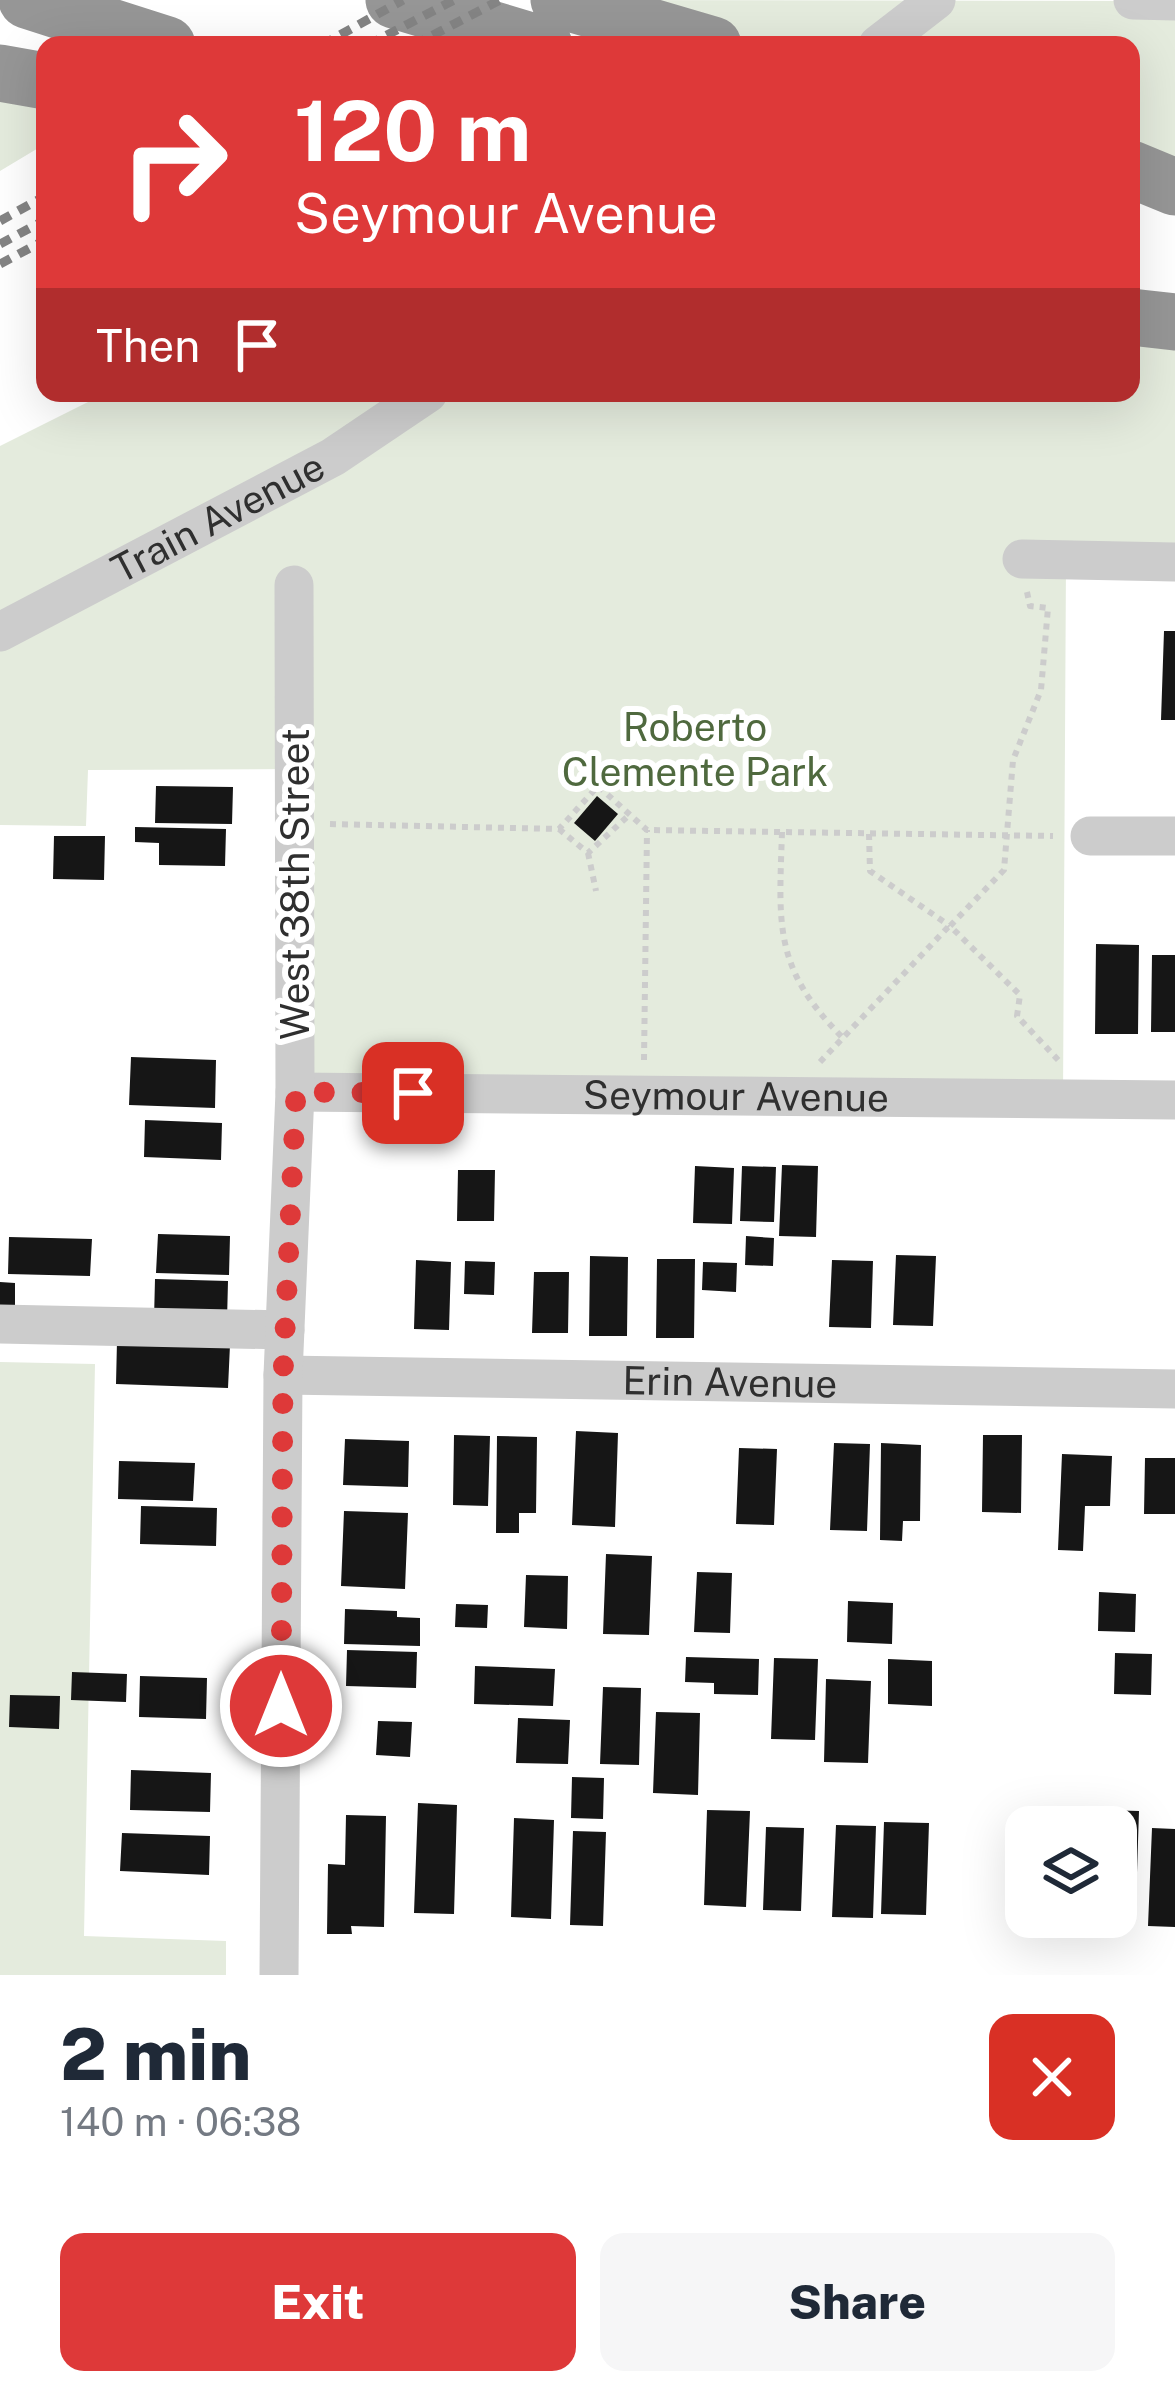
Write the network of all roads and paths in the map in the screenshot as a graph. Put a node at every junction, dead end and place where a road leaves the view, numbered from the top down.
1 (394, 0) edge
2 (560, 0) edge
3 (937, 0) edge
4 (1133, 0) edge
5 (32, 2) edge
6 (1175, 2) edge
7 (139, 36) edge
8 (514, 36) edge
9 (682, 36) edge
10 (890, 36) edge
11 (0, 73) edge
12 (36, 79) edge
13 (1140, 173) edge
14 (1140, 186) edge
15 (1175, 190) edge
16 (1140, 317) edge
17 (1175, 322) edge
18 (415, 402) edge
19 (1022, 559) joint
20 (1175, 562) edge
21 (294, 585) dead end
22 (0, 632) edge
23 (628, 816) junction
24 (330, 824) dead end
25 (559, 829) junction
26 (646, 830) junction
27 (782, 832) junction
28 (869, 834) junction
29 (1005, 836) junction
30 (1090, 836) joint
31 (1175, 836) edge
32 (588, 853) junction
33 (596, 891) dead end
34 (950, 926) junction
35 (843, 1038) junction
36 (644, 1063) dead end
37 (1062, 1065) dead end
38 (816, 1066) dead end
39 (296, 1092) junction
40 (1175, 1100) edge
41 (0, 1324) edge
42 (285, 1330) junction
43 (283, 1375) junction
44 (1175, 1388) edge
45 (279, 1975) edge

1 - 8 highway
2 - 9 highway
3 - 10 street
4 - 6 street
5 - 7 highway
11 - 12 highway
13 - 15 highway
14 - 15 highway
16 - 17 highway
18 - 22 street, Train Avenue
19 - 20 street
19 - 29 path
21 - 39 street, West 38th Street
23 - 25 path
23 - 26 path
23 - 32 path
24 - 25 path
25 - 32 path
26 - 27 path
26 - 36 path
27 - 28 path
27 - 35 path
28 - 29 path
28 - 34 path
29 - 30 path
29 - 34 path
30 - 31 street
32 - 33 path
34 - 35 path
34 - 37 path
35 - 38 path
39 - 40 street, Seymour Avenue
39 - 42 street, West 38th Street
41 - 42 street
42 - 43 street, West 38th Street
43 - 44 street, Erin Avenue
43 - 45 street, West 38th Street

